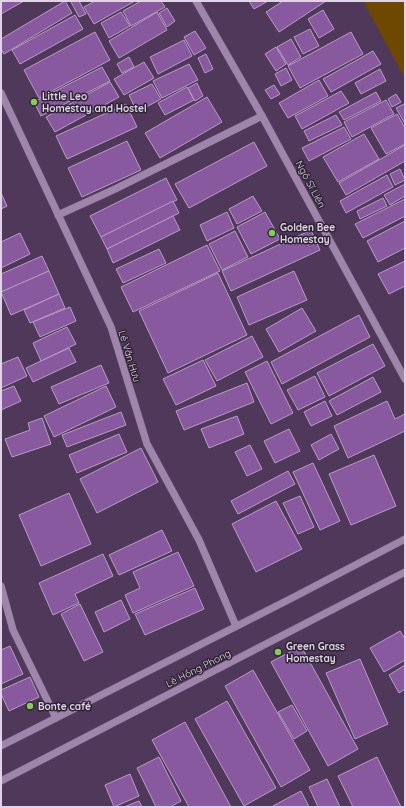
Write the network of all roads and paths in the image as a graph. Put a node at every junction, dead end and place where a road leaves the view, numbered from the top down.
1 (196, 1) edge
2 (1, 93) edge
3 (262, 116) junction
4 (58, 216) junction
5 (405, 379) edge
6 (405, 539) edge
7 (405, 572) edge
8 (1, 586) edge
9 (236, 626) junction
10 (56, 718) junction
11 (1, 746) edge
12 (1, 781) edge

1 - 3 street, Ngô Sĩ Liên
2 - 4 street, Lê Văn Hưu
3 - 4 street
3 - 5 street, Ngô Sĩ Liên
4 - 9 street, Lê Văn Hưu
6 - 9 street, Lê Hồng Phong
7 - 12 street, Lê Hồng Phong
8 - 10 street
9 - 10 street, Lê Hồng Phong
10 - 11 street, Lê Hồng Phong

